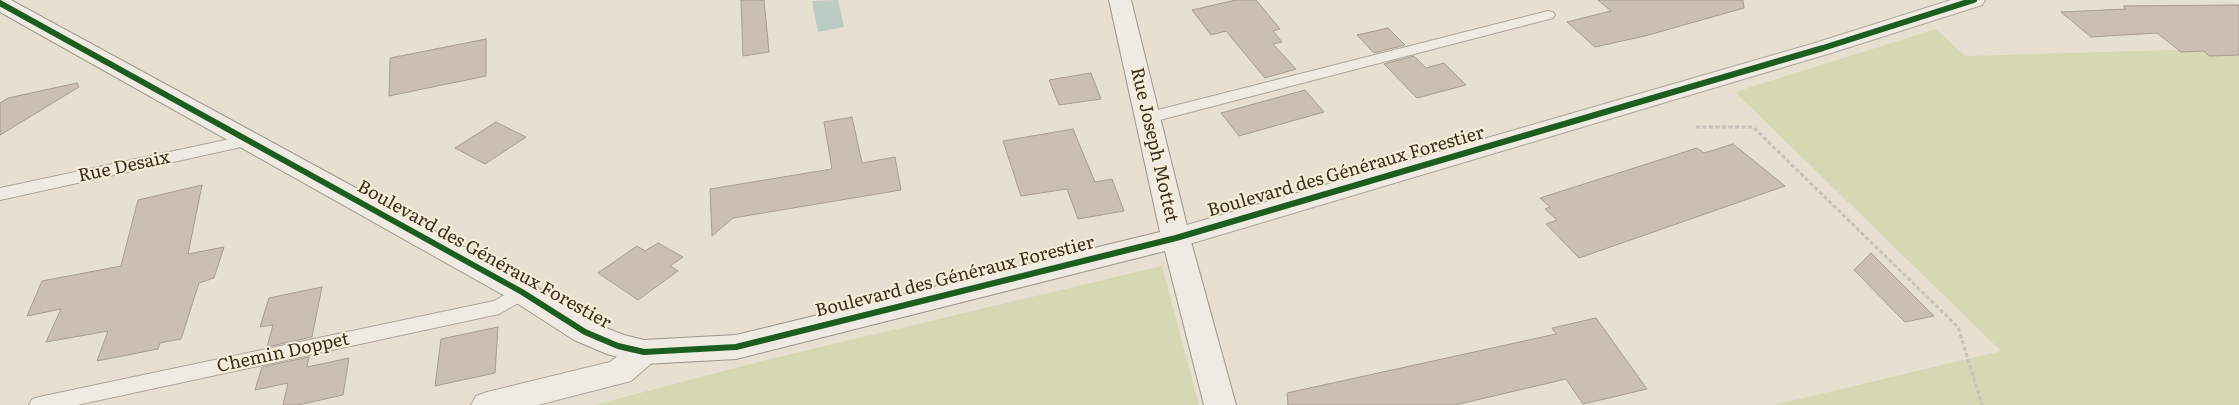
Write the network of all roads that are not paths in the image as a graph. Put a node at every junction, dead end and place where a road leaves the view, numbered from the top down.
1 (1120, 0) edge
2 (1974, 0) edge
3 (0, 3) edge
4 (1548, 15) dead end
5 (1148, 118) junction
6 (249, 140) junction
7 (0, 194) edge
8 (1176, 238) junction
9 (522, 292) junction
10 (644, 352) junction
11 (39, 405) edge
12 (487, 405) edge
13 (1220, 405) edge

1 - 5 street, Rue Joseph Mottet
2 - 8 street, Boulevard des Généraux Forestier
3 - 6 street, Boulevard des Généraux Forestier
4 - 5 lane
5 - 8 street, Rue Joseph Mottet
6 - 7 lane, Rue Desaix
6 - 9 street, Boulevard des Généraux Forestier
8 - 10 street, Boulevard des Généraux Forestier
8 - 13 street, Rue Joseph Mottet
9 - 10 street, Boulevard des Généraux Forestier
9 - 11 lane, Chemin Doppet
10 - 12 street

